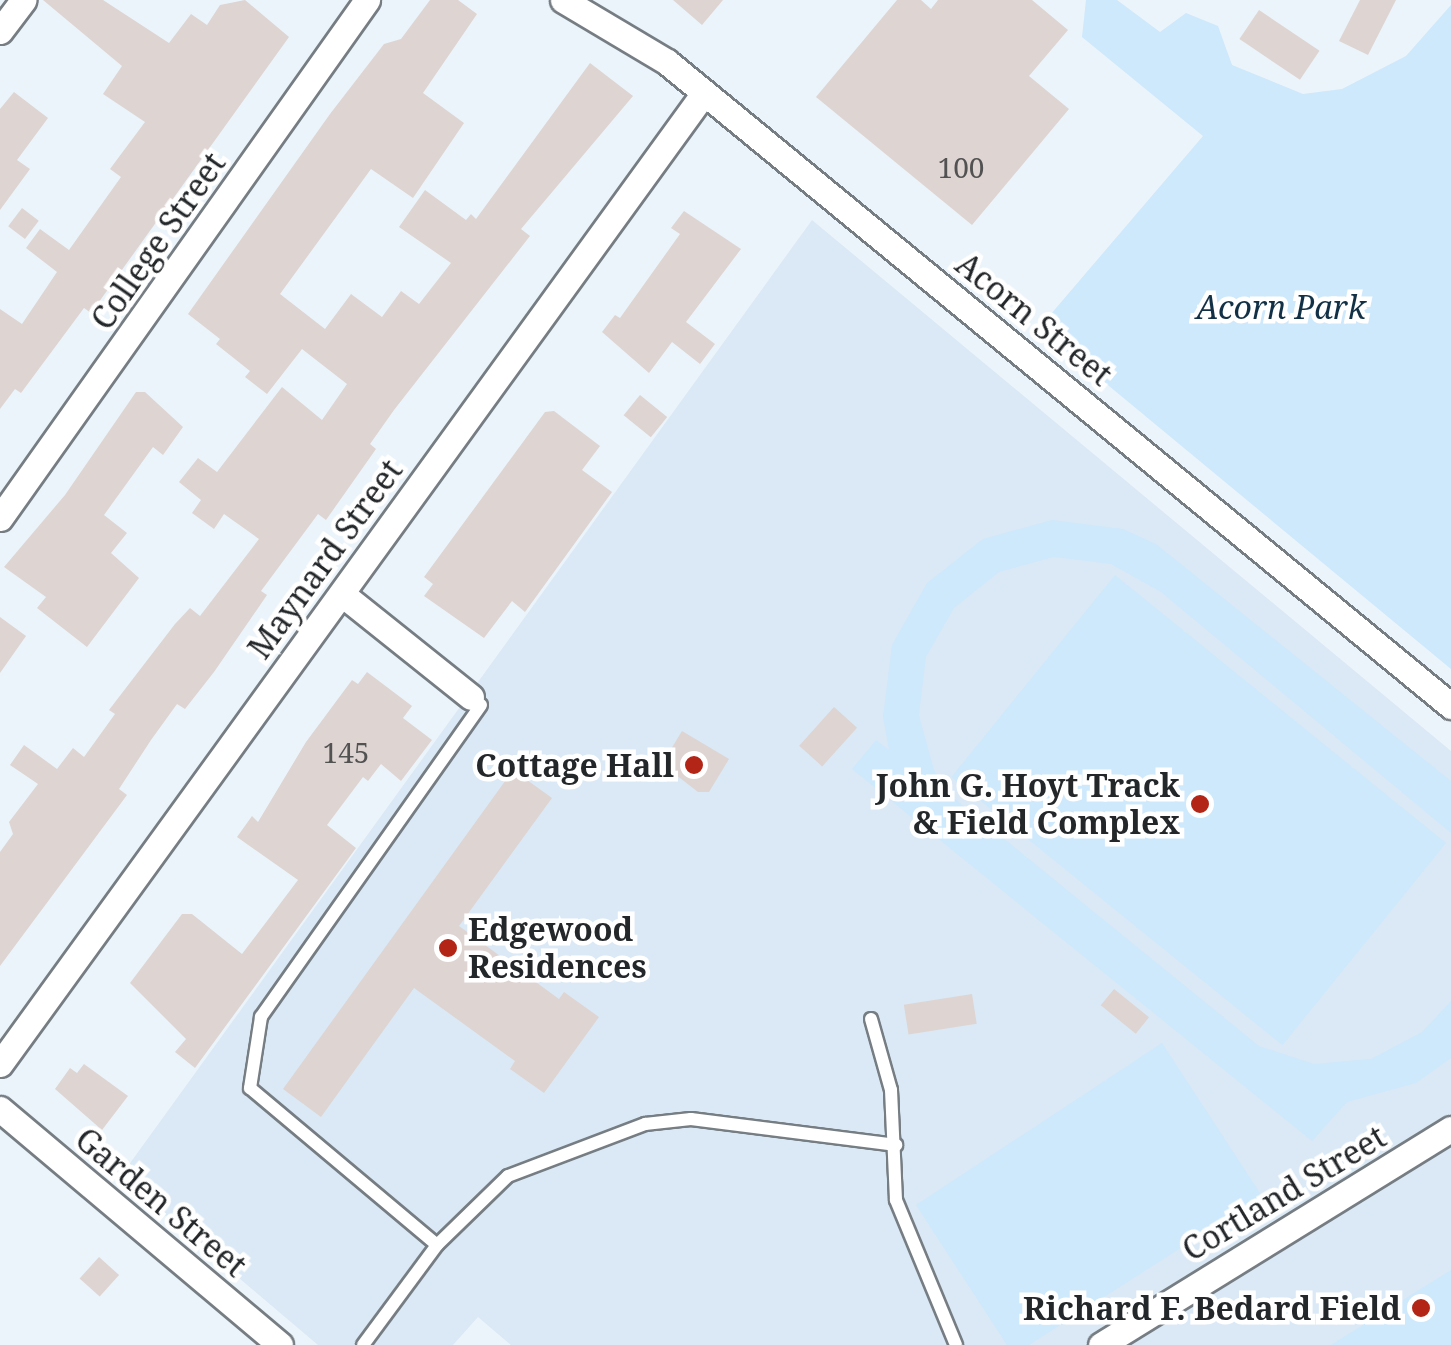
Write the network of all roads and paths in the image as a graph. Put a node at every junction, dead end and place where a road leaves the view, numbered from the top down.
1 (22, 0) edge
2 (366, 0) edge
3 (562, 0) edge
4 (0, 31) edge
5 (704, 93) junction
6 (0, 518) edge
7 (342, 594) junction
8 (476, 701) joint
9 (1451, 706) edge
10 (870, 1019) dead end
11 (0, 1064) edge
12 (0, 1109) edge
13 (1451, 1129) edge
14 (896, 1145) junction
15 (438, 1245) junction
16 (280, 1345) edge
17 (362, 1345) edge
18 (956, 1345) edge
19 (1101, 1345) edge

1 - 4 street
2 - 6 street, College Street
3 - 5 street, Acorn Street
5 - 7 street, Maynard Street
5 - 9 street, Acorn Street
7 - 8 street
7 - 11 street, Maynard Street
8 - 15 lane
10 - 14 lane
12 - 16 street, Garden Street
13 - 19 street, Cortland Street
14 - 15 lane
14 - 18 lane
15 - 17 lane

